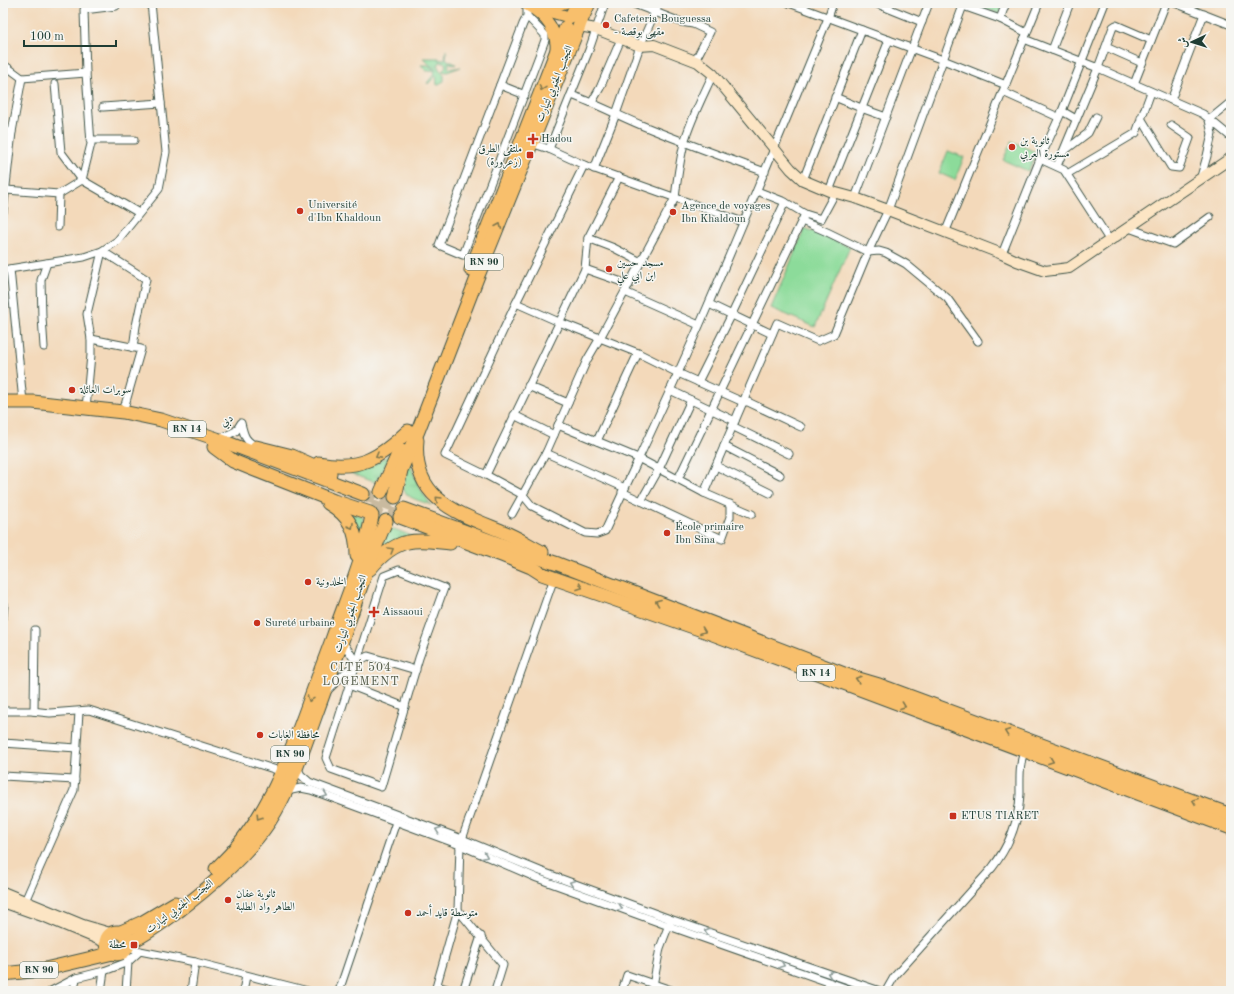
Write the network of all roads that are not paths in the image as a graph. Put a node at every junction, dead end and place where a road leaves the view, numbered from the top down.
1 (151, 3) edge
2 (565, 3) edge
3 (578, 3) edge
4 (589, 3) edge
5 (605, 3) edge
6 (659, 3) edge
7 (789, 3) edge
8 (833, 3) edge
9 (875, 3) edge
10 (929, 3) edge
11 (1006, 3) edge
12 (1039, 3) edge
13 (1070, 3) edge
14 (1106, 3) edge
15 (1166, 3) edge
16 (1174, 3) edge
17 (634, 4) edge
18 (963, 5) edge
19 (116, 6) dead end
20 (1189, 6) edge
21 (526, 8) edge
22 (655, 12) junction
23 (1204, 14) junction
24 (828, 18) junction
25 (1000, 19) junction
26 (922, 22) junction
27 (573, 23) junction
28 (1231, 24) edge
29 (596, 29) junction
30 (862, 30) junction
31 (1026, 36) junction
32 (621, 39) junction
33 (889, 40) junction
34 (1151, 40) junction
35 (640, 46) junction
36 (1106, 47) junction
37 (912, 48) junction
38 (1052, 50) junction
39 (556, 52) junction
40 (943, 60) junction
41 (695, 61) junction
42 (1081, 62) junction
43 (1142, 63) junction
44 (3, 64) edge
45 (1098, 68) junction
46 (86, 73) junction
47 (713, 74) junction
48 (22, 78) junction
49 (55, 84) dead end
50 (1134, 84) junction
51 (500, 85) junction
52 (1004, 89) junction
53 (1151, 92) junction
54 (525, 95) junction
55 (570, 95) junction
56 (835, 97) junction
57 (1171, 100) junction
58 (592, 102) junction
59 (1231, 102) edge
60 (161, 103) junction
61 (103, 107) dead end
62 (861, 108) junction
63 (616, 114) junction
64 (1060, 114) junction
65 (886, 117) junction
66 (1096, 117) dead end
67 (1141, 118) junction
68 (1076, 119) junction
69 (1210, 120) junction
70 (1171, 125) dead end
71 (3, 131) edge
72 (12, 132) junction
73 (1231, 137) edge
74 (90, 140) junction
75 (134, 140) dead end
76 (532, 143) junction
77 (684, 143) junction
78 (549, 149) junction
79 (774, 149) junction
80 (1063, 152) junction
81 (1231, 158) edge
82 (1040, 159) junction
83 (584, 165) junction
84 (1057, 166) junction
85 (594, 169) junction
86 (765, 172) junction
87 (1067, 174) junction
88 (618, 177) junction
89 (82, 180) junction
90 (803, 180) junction
91 (1200, 180) junction
92 (6, 190) junction
93 (757, 191) junction
94 (832, 192) junction
95 (59, 194) junction
96 (675, 198) junction
97 (855, 198) junction
98 (785, 202) junction
99 (888, 210) junction
100 (3, 212) edge
101 (139, 213) junction
102 (805, 214) junction
103 (1210, 217) dead end
104 (802, 221) junction
105 (743, 222) junction
106 (58, 227) dead end
107 (1129, 228) junction
108 (945, 232) junction
109 (588, 238) junction
110 (1110, 241) junction
111 (102, 251) junction
112 (868, 252) junction
113 (1002, 254) junction
114 (641, 262) junction
115 (47, 263) junction
116 (6, 269) edge
117 (585, 269) junction
118 (629, 285) junction
119 (625, 292) junction
120 (516, 303) junction
121 (709, 304) junction
122 (732, 314) junction
123 (559, 322) junction
124 (753, 324) junction
125 (699, 325) junction
126 (772, 334) junction
127 (600, 338) junction
128 (91, 339) junction
129 (978, 341) dead end
130 (44, 347) dead end
131 (134, 348) junction
132 (638, 353) junction
133 (678, 373) junction
134 (698, 382) junction
135 (528, 386) junction
136 (670, 390) junction
137 (719, 392) junction
138 (691, 400) junction
139 (3, 402) edge
140 (23, 402) junction
141 (743, 402) junction
142 (568, 403) junction
143 (86, 408) junction
144 (3, 409) edge
145 (712, 410) junction
146 (123, 412) junction
147 (514, 415) junction
148 (733, 424) junction
149 (558, 425) junction
150 (800, 426) dead end
151 (413, 431) junction
152 (554, 435) junction
153 (597, 441) junction
154 (216, 443) junction
155 (724, 446) junction
156 (260, 448) junction
157 (546, 452) junction
158 (789, 454) dead end
159 (292, 456) junction
160 (638, 458) junction
161 (716, 466) junction
162 (659, 469) junction
163 (486, 475) junction
164 (780, 475) dead end
165 (678, 479) junction
166 (285, 482) junction
167 (624, 490) junction
168 (379, 492) junction
169 (704, 493) junction
170 (770, 493) dead end
171 (523, 495) junction
172 (362, 498) tunnel mouth
173 (641, 501) junction
174 (730, 504) junction
175 (396, 510) junction
176 (371, 514) junction
177 (512, 514) dead end
178 (752, 514) dead end
179 (450, 543) junction
180 (558, 564) junction
181 (360, 575) junction
182 (548, 576) junction
183 (4, 604) edge
184 (3, 616) edge
185 (35, 630) dead end
186 (342, 640) junction
187 (356, 662) junction
188 (416, 670) junction
189 (349, 685) junction
190 (877, 691) junction
191 (323, 695) junction
192 (405, 707) junction
193 (3, 711) edge
194 (34, 711) junction
195 (79, 712) junction
196 (3, 743) edge
197 (77, 748) junction
198 (1024, 751) junction
199 (296, 765) junction
200 (283, 772) junction
201 (3, 776) edge
202 (75, 780) junction
203 (287, 791) junction
204 (1231, 815) edge
205 (396, 822) junction
206 (1231, 828) edge
207 (461, 842) junction
208 (3, 892) edge
209 (25, 901) junction
210 (3, 902) edge
211 (458, 910) junction
212 (670, 923) junction
213 (481, 936) junction
214 (111, 941) junction
215 (759, 949) junction
216 (130, 951) junction
217 (756, 956) junction
218 (195, 962) junction
219 (104, 970) junction
220 (3, 974) edge
221 (246, 976) junction
222 (76, 978) junction
223 (653, 987) edge
224 (283, 988) edge
225 (436, 989) edge
226 (51, 991) edge
227 (74, 991) edge
228 (101, 991) edge
229 (126, 991) edge
230 (191, 991) edge
231 (243, 991) edge
232 (308, 991) edge
233 (341, 991) edge
234 (454, 991) edge
235 (463, 991) edge
236 (495, 991) edge
237 (622, 991) edge
238 (674, 991) edge
239 (854, 991) edge
240 (880, 991) edge
241 (886, 991) edge

1 - 60 street
2 - 21 main road
3 - 27 highway, التجنب الجنوبي لتيارت / RN 90
4 - 27 highway, التجنب الجنوبي لتيارت / RN 90
5 - 29 street
6 - 22 street
7 - 24 street
8 - 24 street
9 - 26 street
10 - 26 street
11 - 25 street
12 - 31 street
13 - 38 street
14 - 42 street
15 - 34 street
16 - 20 street
17 - 22 street
18 - 25 street
18 - 40 street
19 - 46 street
20 - 23 street
21 - 27 main road
21 - 39 main road
21 - 51 street
21 - 54 street
22 - 35 street
22 - 41 street
23 - 28 street
23 - 57 street
24 - 30 street
24 - 79 street
25 - 31 street
26 - 37 street
27 - 29 street
27 - 39 highway, التجنب الجنوبي لتيارت / RN 90
27 - 76 highway, التجنب الجنوبي لتيارت / RN 90
29 - 32 street
29 - 55 street
30 - 33 street
30 - 56 street
31 - 38 street
31 - 52 street
32 - 35 street
32 - 58 street
33 - 37 street
33 - 62 street
34 - 36 street
34 - 43 street
35 - 41 street
35 - 63 street
36 - 43 street
36 - 45 street
37 - 40 street
37 - 65 street
38 - 42 street
39 -> 151 highway, التجنب الجنوبي لتيارت / RN 90
40 - 52 street
40 - 99 street
41 - 47 street
42 - 45 street
42 - 64 street
43 - 50 street
44 - 48 street
45 - 50 street
45 - 68 street
46 - 48 street
46 - 74 street
47 - 77 street
47 - 79 street
48 - 72 street
49 - 89 street
50 - 53 street
51 - 54 street
51 - 54 street
52 - 64 street
52 - 108 street
53 - 57 street
53 - 67 street
55 - 58 street
55 - 78 street
56 - 62 street
56 - 90 street
57 - 69 street
58 - 63 street
59 - 69 street
60 - 61 street
60 - 101 street
62 - 65 street
62 - 94 street
63 - 77 street
63 - 85 street
64 - 68 street
64 - 82 street
65 - 97 street
66 - 80 street
67 - 70 street
67 - 87 street
68 - 80 street
69 - 73 street
69 - 91 street
71 - 72 street
72 - 92 street
74 - 75 street
74 - 89 street
76 - 78 street
151 -> 76 highway, التجنب الجنوبي لتيارت / RN 90
77 - 86 street
77 - 96 street
78 - 83 street
79 - 86 street
79 - 90 street
80 - 84 street
81 - 91 street
82 - 84 street
82 - 113 street
83 - 85 street
83 - 120 street
84 - 87 street
85 - 88 street
86 - 93 street
87 - 110 street
88 - 96 street
88 - 109 street
89 - 95 street
89 - 101 street
90 - 94 street
91 - 107 street
92 - 95 street
92 - 100 street
93 - 98 street
93 - 105 street
94 - 97 street
94 - 102 street
95 - 106 street
96 - 105 street
96 - 114 street
97 - 99 street
98 - 102 street
98 - 122 street
99 - 108 street
99 - 112 street
101 - 111 street
102 - 104 street
103 - 107 street
104 - 112 street
104 - 124 street
105 - 121 street
107 - 110 street
108 - 113 street
109 - 114 street
109 - 117 street
110 - 113 street
111 - 115 street
111 - 128 street
111 - 131 street
112 - 126 street
112 - 129 street
114 - 118 street
115 - 116 street
115 - 130 street
116 - 140 street
117 - 118 street
117 - 123 street
118 - 119 street
119 - 125 street
119 - 127 street
120 - 123 street
120 - 163 street
121 - 122 street
121 - 125 street
122 - 124 street
122 - 134 street
123 - 127 street
123 - 135 street
124 - 126 street
124 - 137 street
125 - 133 street
126 - 141 street
127 - 132 street
127 - 142 street
128 - 131 street
128 - 143 street
131 - 146 street
132 - 133 street
132 - 153 street
133 - 134 street
133 - 136 street
134 - 137 street
135 - 142 street
135 - 147 street
136 - 138 street
136 - 160 street
137 - 141 street
137 - 145 street
138 - 145 street
138 - 162 street
139 - 140 highway, RN 14
140 - 143 highway, RN 14
141 - 148 street
141 - 150 street
142 - 149 street
143 - 146 highway, RN 14
144 - 154 highway, RN 14
145 - 148 street
145 - 165 street
146 - 154 highway, RN 14
147 - 152 street
147 - 163 street
148 - 155 street
148 - 158 street
149 - 152 street
149 - 153 street
151 -> 159 highway
151 - 168 highway, التجنب الجنوبي لتيارت / RN 90
151 - 175 highway, التجنب الجنوبي لتيارت / RN 90
180 -> 151 highway
152 - 157 street
153 - 160 street
154 - 156 highway
154 - 156 street, دبي
154 - 166 highway
154 - 172 highway, RN 14
155 - 161 street
155 - 164 street
156 - 159 highway
157 - 167 street
157 - 171 street
159 - 168 highway
160 - 162 street
160 - 167 street
161 - 169 street
161 - 170 street
162 - 165 street
162 - 173 street
163 - 171 street
165 - 169 street
166 - 176 highway
166 -> 181 highway
167 - 171 street
167 - 173 street
168 - 175 highway
168 - 176 highway
169 - 174 street
171 - 177 street
173 - 174 street
174 - 178 street
175 - 176 highway
175 - 179 highway
175 - 180 highway
175 - 181 highway, التجنب الجنوبي لتيارت / RN 90
175 - 182 highway, RN 14
176 - 181 highway, التجنب الجنوبي لتيارت / RN 90
181 -> 179 highway
179 - 182 highway
190 -> 180 highway, RN 14
181 - 186 highway, التجنب الجنوبي لتيارت / RN 90
181 -> 200 highway, التجنب الجنوبي لتيارت / RN 90
182 -> 190 highway, RN 14
182 - 207 street
183 - 184 street
185 - 194 street
186 - 187 street
186 - 191 highway, التجنب الجنوبي لتيارت / RN 90
187 - 188 street
187 - 188 street
187 - 189 street
187 - 191 street
188 - 192 street
189 - 192 street
189 - 192 street
190 -> 198 highway, RN 14
204 -> 190 highway, RN 14
191 - 199 highway, التجنب الجنوبي لتيارت / RN 90
193 - 194 street
194 - 195 street
195 - 197 street
195 - 200 street
196 - 197 street
197 - 202 street
198 -> 206 highway, RN 14
198 - 241 street
199 - 203 highway, التجنب الجنوبي لتيارت / RN 90
207 -> 199 street
200 -> 214 highway, التجنب الجنوبي لتيارت / RN 90
201 - 202 street
202 - 209 street
203 -> 205 street
203 - 216 highway, التجنب الجنوبي لتيارت / RN 90
205 - 207 street
205 - 233 street
207 - 211 street
207 - 212 street
208 - 209 street
209 - 214 street
210 - 214 street
211 - 213 street
211 - 225 street
215 -> 212 street
212 - 217 street
212 - 223 street
213 - 235 street
213 - 236 street
214 - 216 highway, التجنب الجنوبي لتيارت
214 - 216 highway
214 - 220 highway, RN 90
215 - 217 street
240 -> 215 street
216 - 218 street
216 - 219 street
216 - 229 street
217 -> 239 street
218 - 221 street
218 - 230 street
219 - 222 street
219 - 228 street
221 - 224 street
221 - 231 street
222 - 226 street
222 - 227 street
223 - 237 street
223 - 238 street
224 - 232 street
225 - 234 street

